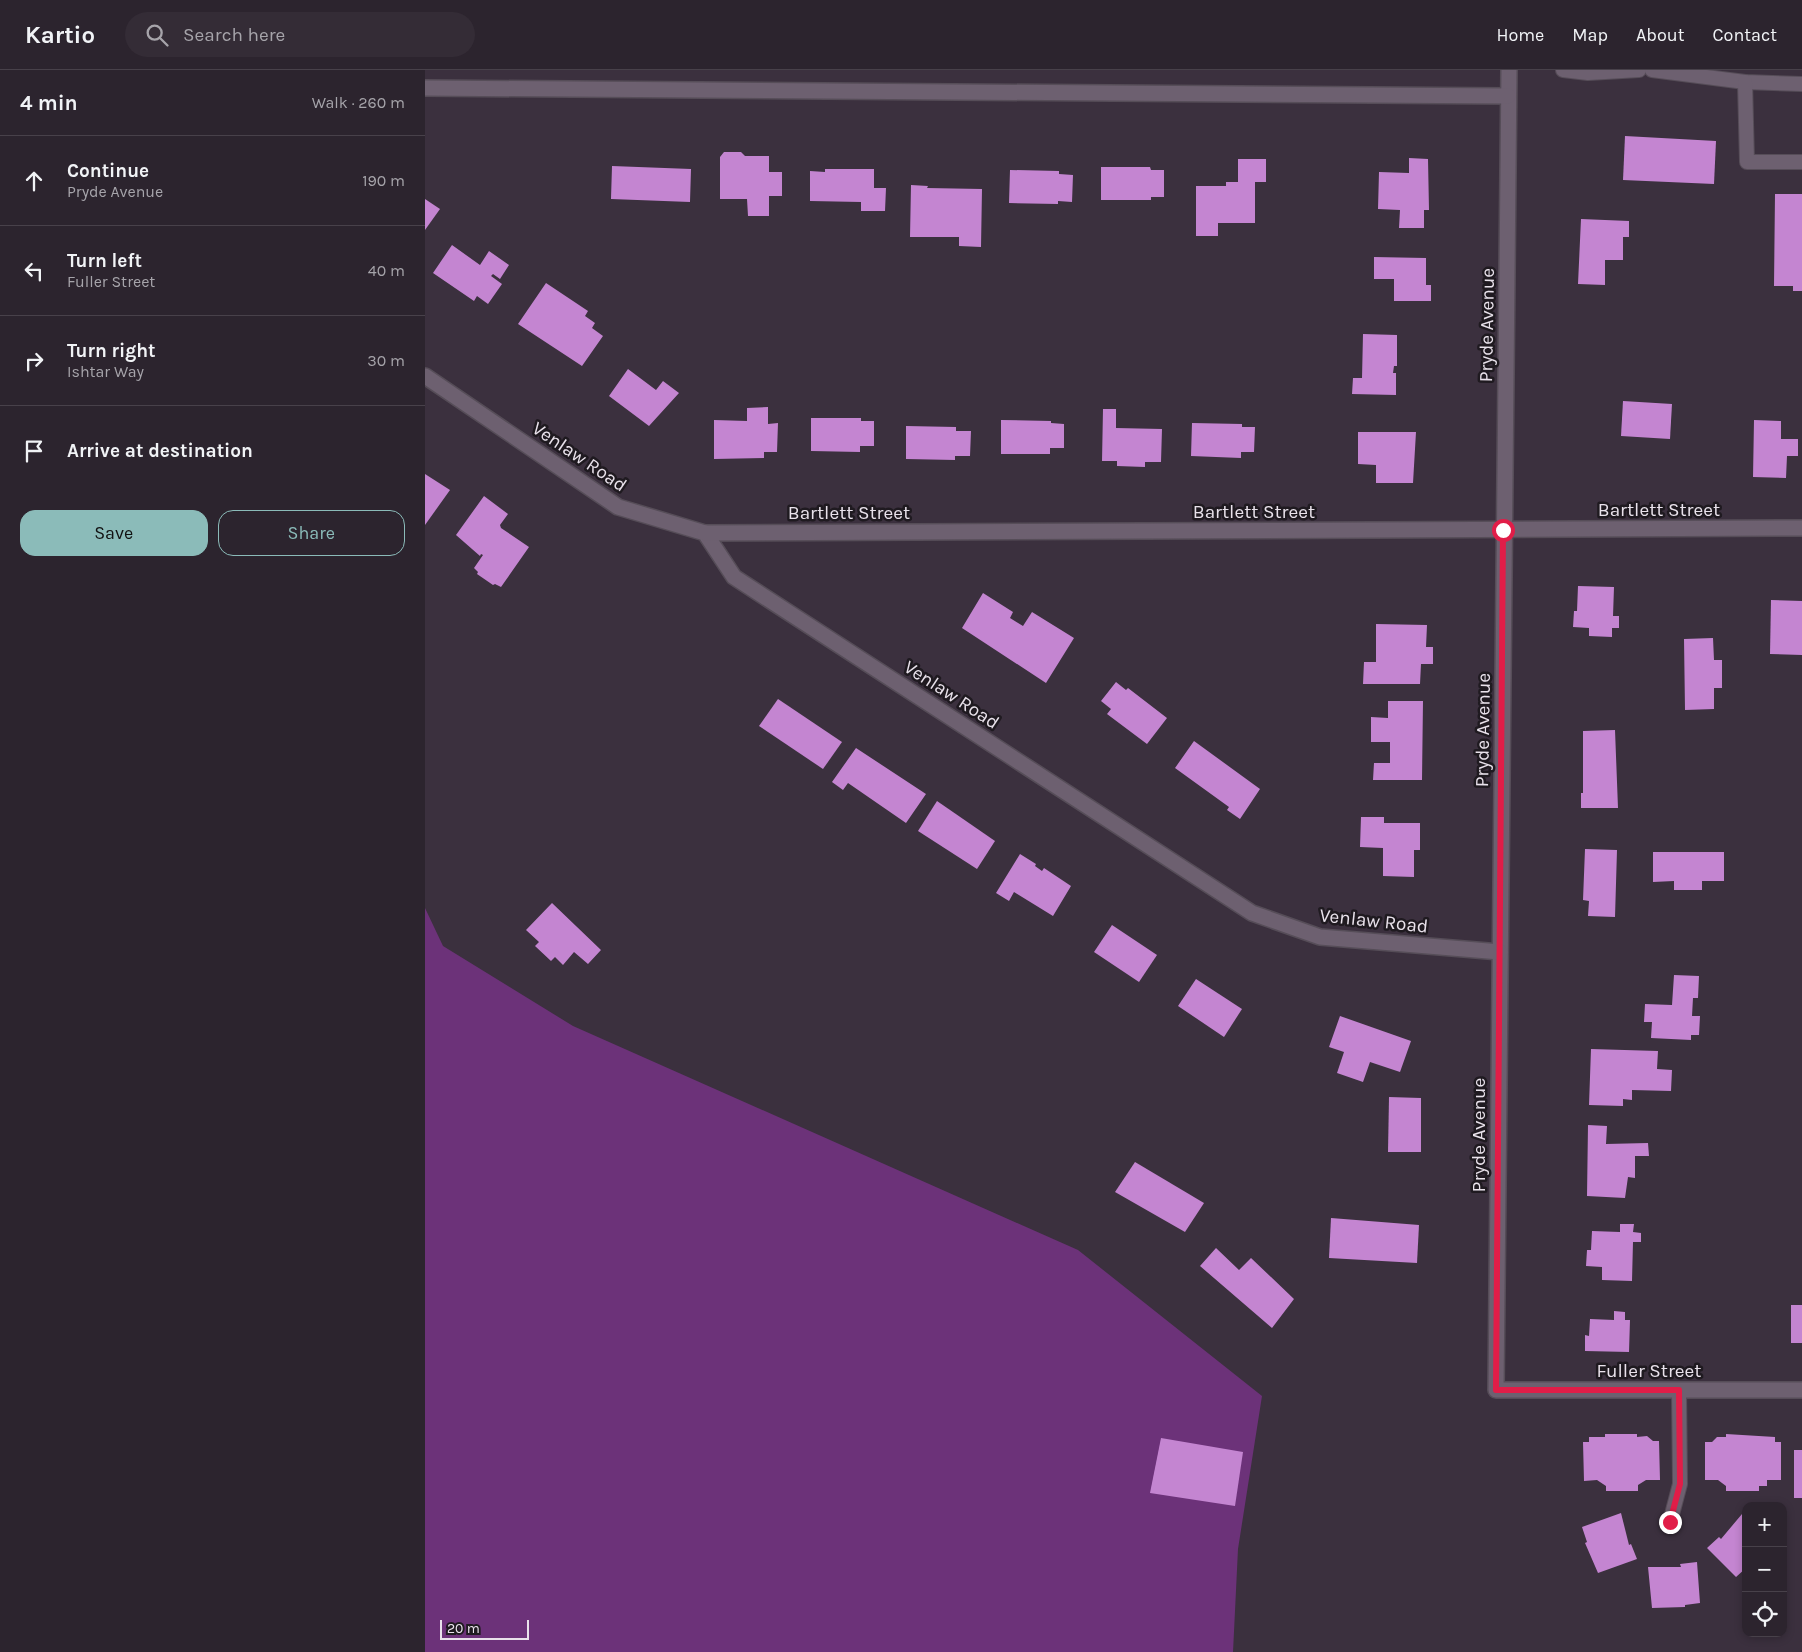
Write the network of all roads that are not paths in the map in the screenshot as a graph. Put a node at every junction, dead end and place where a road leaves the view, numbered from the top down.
1 (1509, 70) edge
2 (1563, 70) edge
3 (1639, 70) edge
4 (1653, 70) edge
5 (1745, 82) junction
6 (1802, 84) edge
7 (425, 88) edge
8 (1508, 96) junction
9 (1802, 162) edge
10 (425, 376) edge
11 (1802, 528) edge
12 (1503, 530) junction
13 (705, 533) junction
14 (1500, 952) junction
15 (1496, 1390) joint
16 (1679, 1390) junction
17 (1802, 1390) edge
18 (1670, 1522) dead end

1 - 8 street, Pryde Avenue
2 - 3 lane
4 - 5 lane
5 - 6 lane
5 - 9 lane
7 - 8 street
8 - 12 street, Pryde Avenue
10 - 13 street, Venlaw Road
11 - 12 street, Bartlett Street
12 - 13 street, Bartlett Street
12 - 14 street, Pryde Avenue
13 - 14 street, Venlaw Road
14 - 15 street, Pryde Avenue
15 - 16 street, Fuller Street
16 - 17 street, Fuller Street
16 - 18 lane

